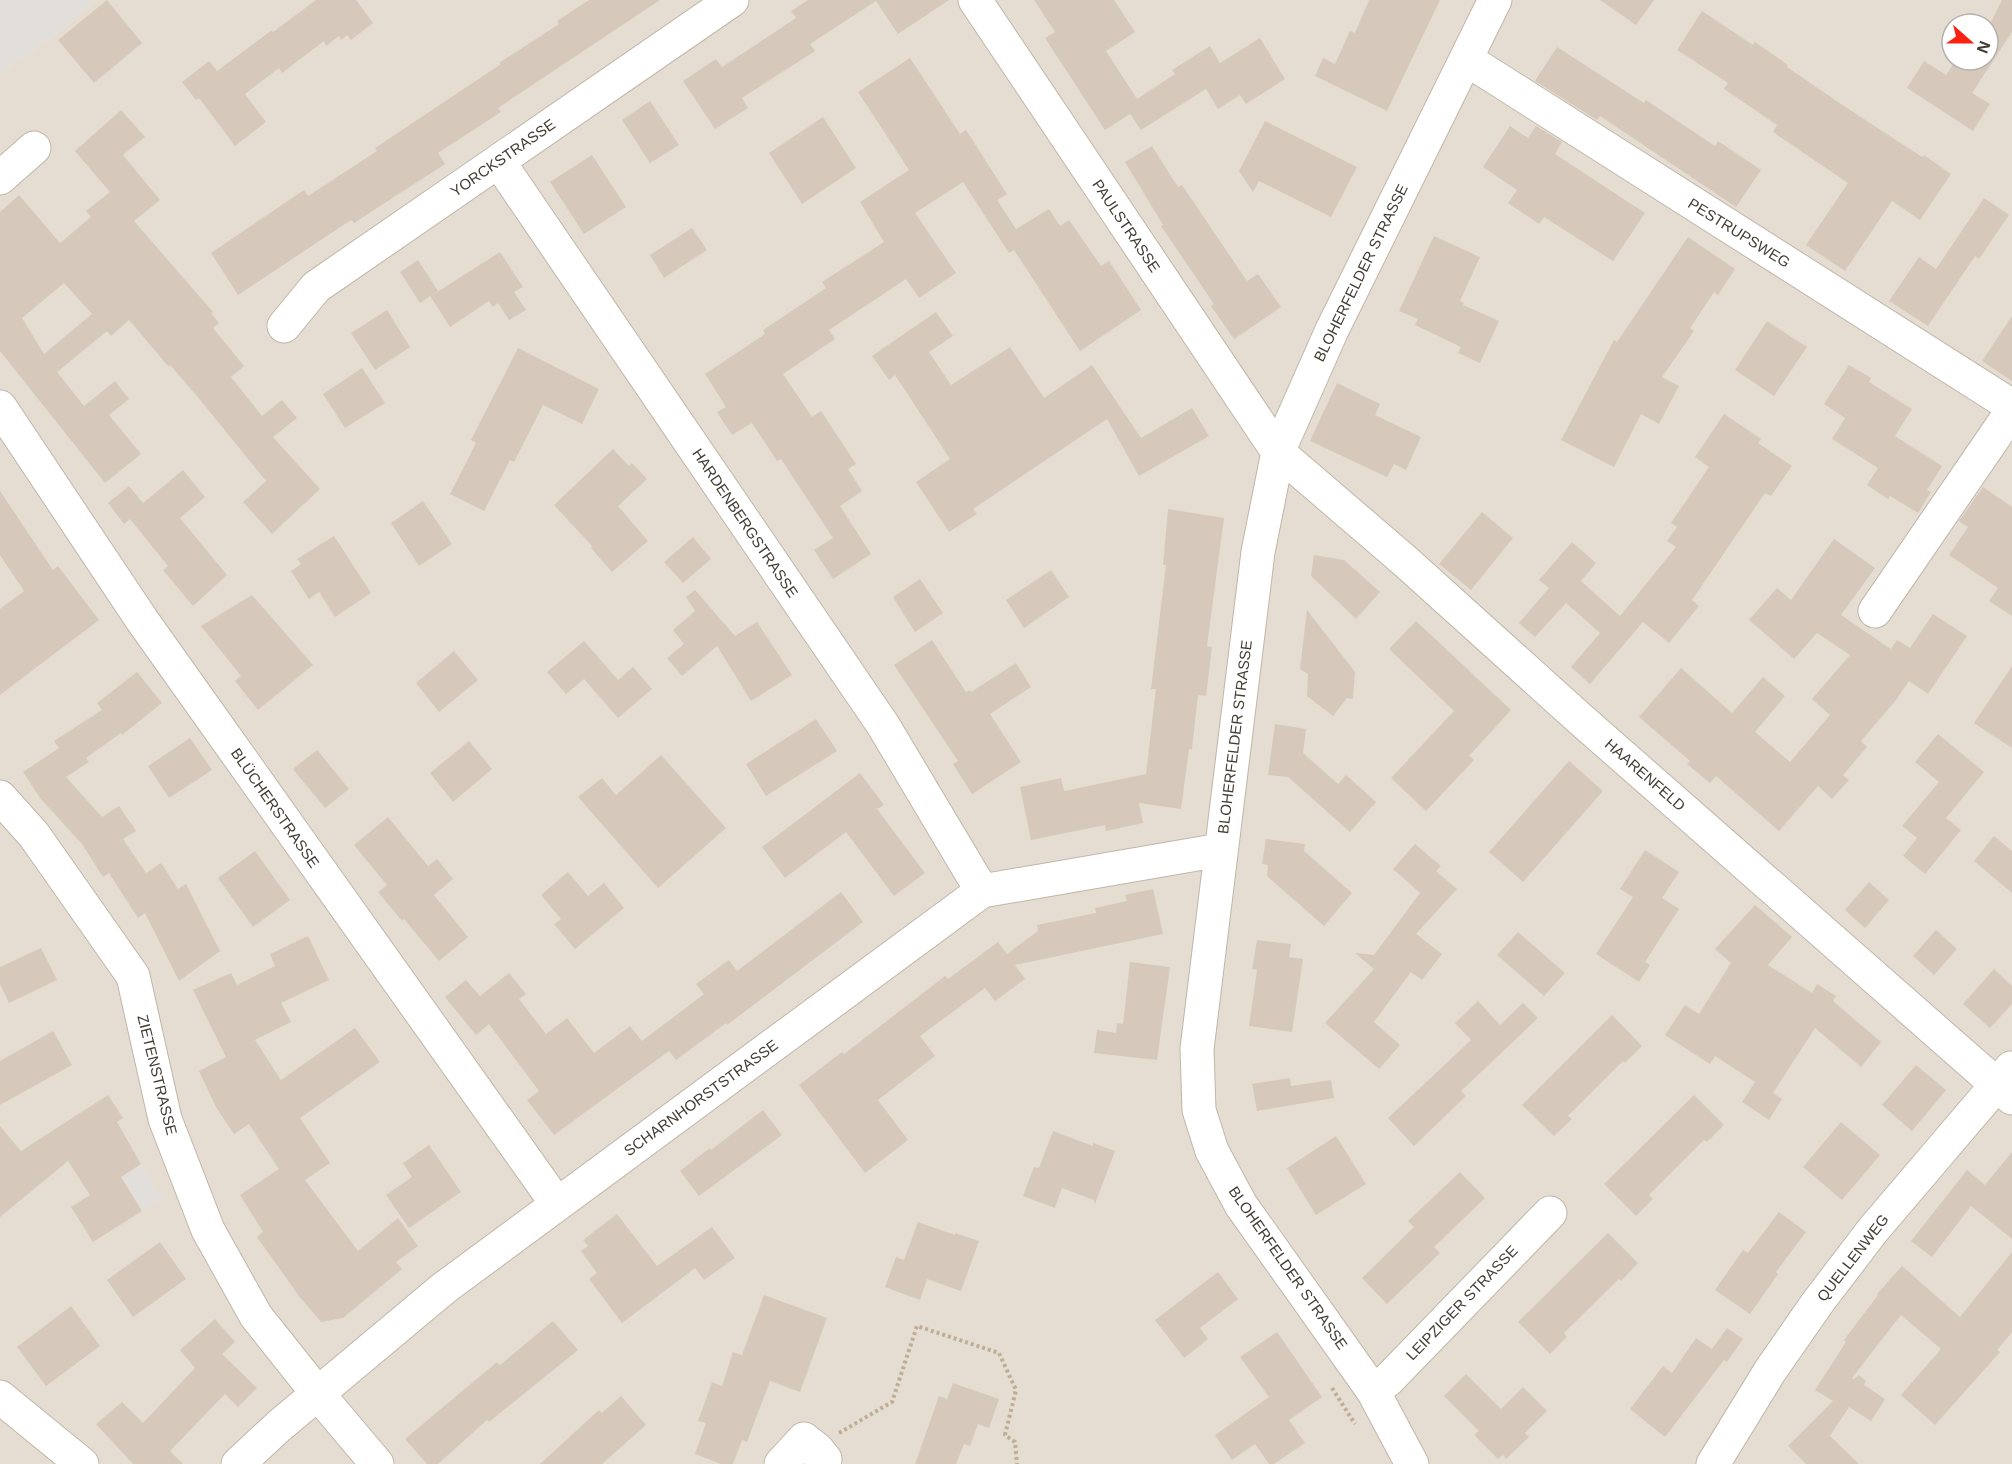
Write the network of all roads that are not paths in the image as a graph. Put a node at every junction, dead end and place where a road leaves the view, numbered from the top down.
1 (732, 0) edge
2 (975, 0) edge
3 (1495, 0) edge
4 (1466, 59) junction
5 (34, 148) dead end
6 (498, 162) junction
7 (0, 178) edge
8 (284, 326) dead end
9 (2012, 406) edge
10 (0, 407) edge
11 (2012, 411) edge
12 (1278, 452) junction
13 (1875, 611) dead end
14 (0, 797) edge
15 (1220, 850) junction
16 (982, 891) junction
17 (2007, 1083) edge
18 (557, 1204) junction
19 (1550, 1213) dead end
20 (1373, 1391) junction
21 (318, 1394) junction
22 (0, 1397) edge
23 (819, 1457) edge
24 (82, 1464) edge
25 (238, 1464) edge
26 (377, 1464) edge
27 (781, 1464) edge
28 (1412, 1464) edge
29 (1713, 1464) edge

1 - 6 street, YORCKSTRASSE
2 - 12 street, PAULSTRASSE
3 - 4 street, BLOHERFELDER STRASSE
4 - 9 street, PESTRUPSWEG
4 - 12 street, BLOHERFELDER STRASSE
5 - 7 street
6 - 8 street, YORCKSTRASSE
6 - 16 street, HARDENBERGSTRASSE
10 - 18 street, BLÜCHERSTRASSE
11 - 13 street
12 - 15 street, BLOHERFELDER STRASSE
12 - 17 street, HAARENFELD
14 - 21 street, ZIETENSTRASSE
15 - 16 street, SCHARNHORSTSTRASSE
15 - 20 street, BLOHERFELDER STRASSE
16 - 18 street, SCHARNHORSTSTRASSE
17 - 29 street, QUELLENWEG
18 - 21 street, SCHARNHORSTSTRASSE
19 - 20 street, LEIPZIGER STRASSE
20 - 28 street, BLOHERFELDER STRASSE
21 - 25 street, SCHARNHORSTSTRASSE
21 - 26 street, ZIETENSTRASSE
22 - 24 street
23 - 27 street

